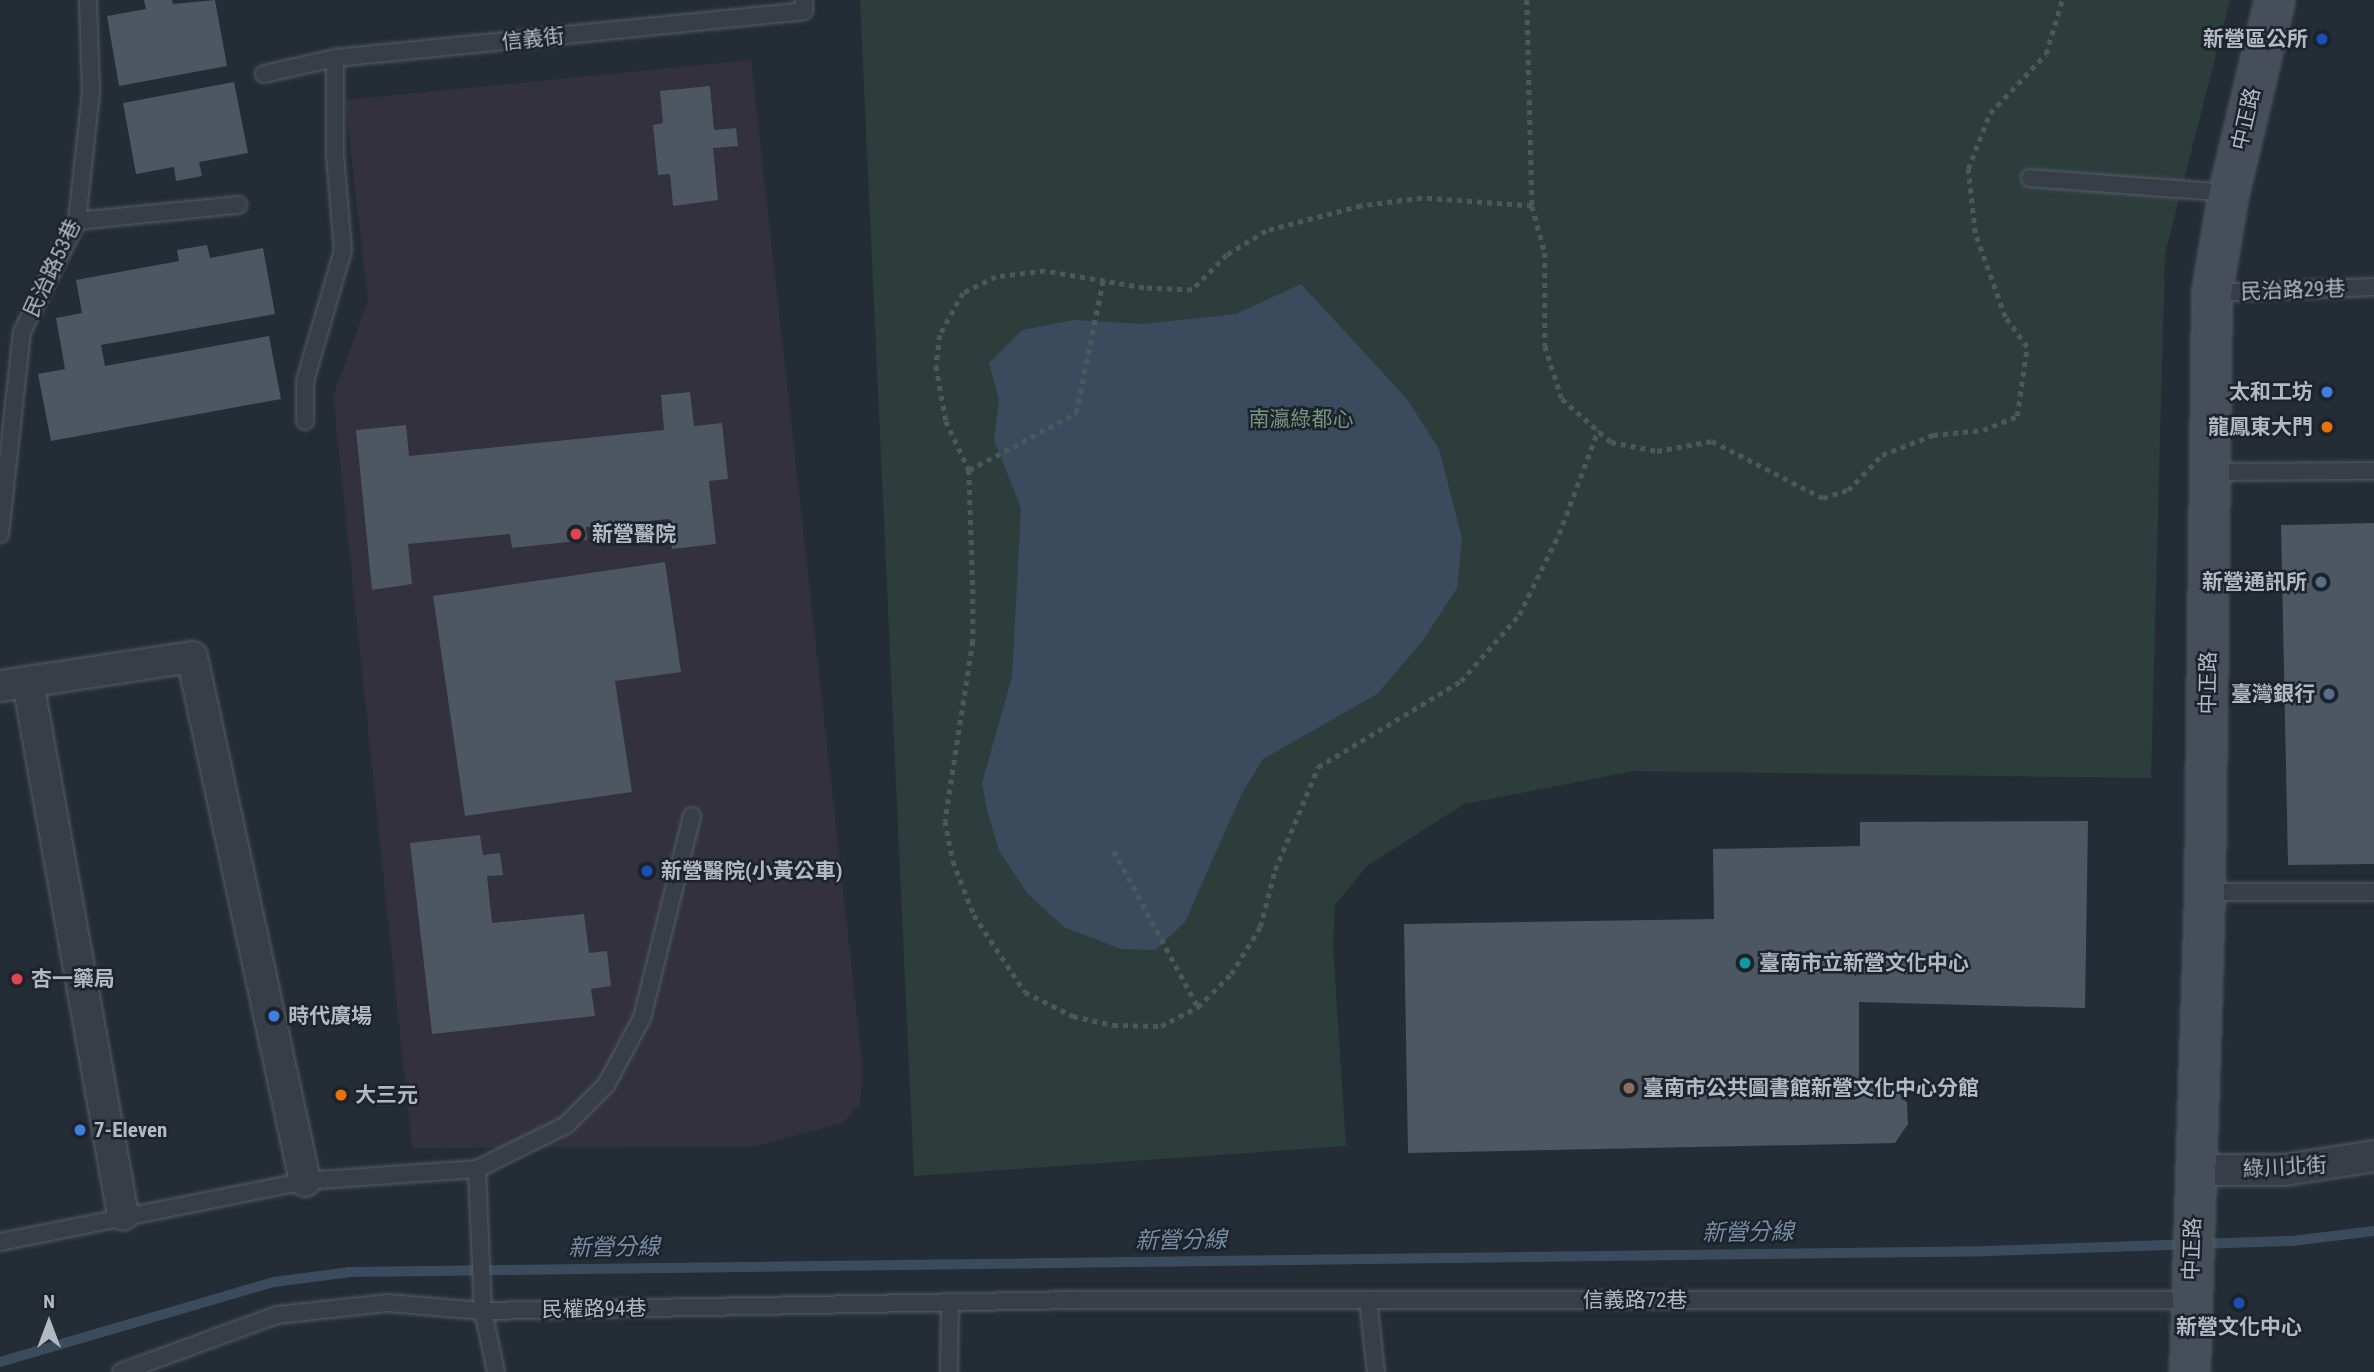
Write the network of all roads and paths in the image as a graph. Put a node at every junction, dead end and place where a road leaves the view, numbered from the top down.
1 (88, 0) edge
2 (1527, 0) edge
3 (2062, 0) edge
4 (2275, 0) edge
5 (804, 6) edge
6 (335, 58) junction
7 (264, 74) dead end
8 (2030, 178) dead end
9 (2229, 193) junction
10 (238, 205) dead end
11 (1532, 206) junction
12 (77, 221) junction
13 (1103, 280) junction
14 (2374, 287) edge
15 (2212, 293) junction
16 (305, 421) dead end
17 (1598, 430) junction
18 (969, 470) junction
19 (2374, 471) edge
20 (2209, 472) junction
21 (0, 534) edge
22 (14, 684) edge
23 (692, 816) dead end
24 (1114, 851) dead end
25 (2205, 892) junction
26 (2374, 892) edge
27 (1198, 1007) junction
28 (2374, 1156) edge
29 (477, 1169) junction
30 (305, 1181) junction
31 (2195, 1182) junction
32 (123, 1215) junction
33 (0, 1242) edge
34 (2191, 1287) junction
35 (1079, 1300) joint
36 (1367, 1300) junction
37 (950, 1304) junction
38 (483, 1311) junction
39 (121, 1372) edge
40 (496, 1372) edge
41 (949, 1372) edge
42 (1376, 1372) edge
43 (2190, 1372) edge

1 - 12 lane, 民治路53巷
2 - 11 path
3 - 17 path
4 - 9 street, 中正路
5 - 6 lane, 信義街
6 - 7 lane, 信義街
6 - 16 lane
8 - 9 lane
9 - 15 street, 中正路
10 - 12 lane
11 - 13 path
11 - 17 path
12 - 21 lane, 民治路53巷
13 - 18 path
13 - 18 path
14 - 15 lane, 民治路29巷
15 - 20 street, 中正路
17 - 27 path
18 - 27 path
19 - 20 lane
20 - 25 street, 中正路
22 - 30 street
22 - 32 street
23 - 29 lane
24 - 27 path
25 - 26 lane
25 - 31 street, 中正路
28 - 31 street, 綠川北街
29 - 30 lane
29 - 38 lane
30 - 32 lane
31 - 34 street, 中正路
32 - 33 lane
34 - 36 lane, 信義路72巷
34 - 43 street, 中正路
35 - 36 lane, 信義路72巷
35 - 37 lane, 民權路94巷
36 - 42 lane
37 - 38 lane, 民權路94巷
37 - 41 lane
38 - 39 lane, 民權路94巷
38 - 40 lane

